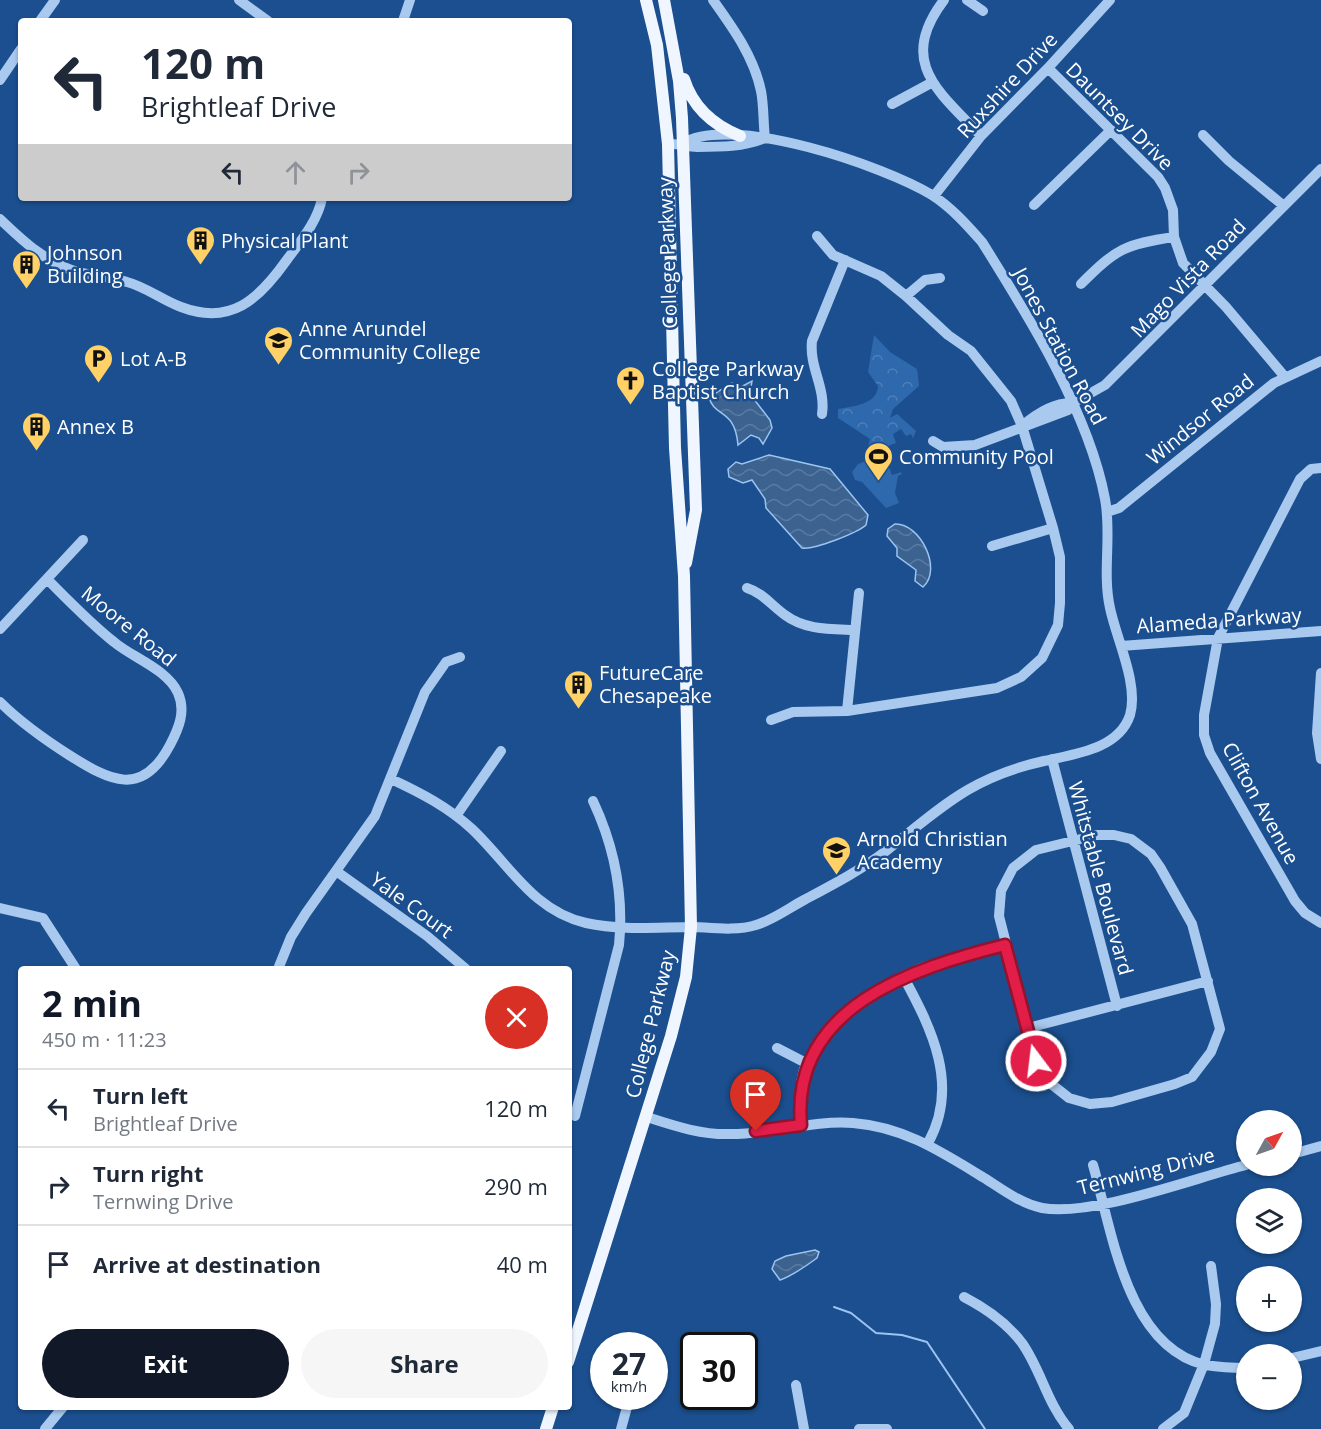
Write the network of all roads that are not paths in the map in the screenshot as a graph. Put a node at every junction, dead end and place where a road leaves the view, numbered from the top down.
1 (55, 0) edge
2 (239, 0) edge
3 (410, 0) edge
4 (646, 0) edge
5 (664, 0) edge
6 (713, 0) edge
7 (944, 0) edge
8 (967, 0) edge
9 (1110, 0) edge
10 (983, 11) dead end
11 (42, 18) edge
12 (264, 18) edge
13 (404, 18) edge
14 (675, 50) junction
15 (18, 53) edge
16 (1048, 68) junction
17 (0, 80) edge
18 (931, 83) junction
19 (892, 104) dead end
20 (1111, 130) junction
21 (740, 135) junction
22 (1203, 135) dead end
23 (981, 136) junction
24 (765, 138) junction
25 (683, 143) junction
26 (669, 144) junction
27 (1321, 169) edge
28 (933, 196) junction
29 (321, 201) edge
30 (1034, 205) dead end
31 (1284, 206) junction
32 (0, 219) edge
33 (816, 236) dead end
34 (1174, 237) junction
35 (845, 260) junction
36 (940, 278) dead end
37 (1081, 284) dead end
38 (1205, 285) junction
39 (906, 296) junction
40 (1321, 361) edge
41 (1285, 377) junction
42 (692, 400) junction
43 (1073, 403) junction
44 (822, 414) dead end
45 (1022, 426) junction
46 (933, 441) dead end
47 (675, 448) junction
48 (1321, 468) edge
49 (696, 510) junction
50 (1107, 512) junction
51 (1053, 528) junction
52 (83, 540) dead end
53 (992, 546) dead end
54 (684, 576) junction
55 (47, 579) junction
56 (747, 588) dead end
57 (859, 593) dead end
58 (0, 629) edge
59 (854, 630) junction
60 (1321, 631) edge
61 (1218, 638) junction
62 (1120, 646) junction
63 (460, 657) dead end
64 (1321, 673) edge
65 (0, 702) edge
66 (847, 711) junction
67 (771, 720) dead end
68 (1319, 733) edge
69 (501, 751) dead end
70 (1052, 759) junction
71 (1321, 759) edge
72 (391, 779) junction
73 (593, 801) dead end
74 (456, 816) junction
75 (1073, 841) junction
76 (336, 871) junction
77 (0, 909) edge
78 (1321, 923) edge
79 (691, 927) junction
80 (620, 928) junction
81 (1005, 945) junction
82 (74, 966) edge
83 (283, 966) edge
84 (462, 966) edge
85 (903, 976) junction
86 (1208, 981) junction
87 (1116, 1006) junction
88 (1028, 1028) junction
89 (777, 1048) dead end
90 (806, 1063) junction
91 (574, 1116) dead end
92 (647, 1117) junction
93 (801, 1125) junction
94 (928, 1143) junction
95 (1321, 1146) edge
96 (1302, 1151) edge
97 (1093, 1165) dead end
98 (1236, 1168) edge
99 (1104, 1203) junction
100 (1211, 1266) dead end
101 (964, 1297) dead end
102 (572, 1340) edge
103 (1321, 1351) edge
104 (1302, 1356) edge
105 (1204, 1364) junction
106 (1236, 1367) edge
107 (796, 1385) dead end
108 (61, 1410) edge
109 (552, 1410) edge
110 (626, 1410) edge
111 (45, 1429) edge
112 (546, 1429) edge
113 (621, 1429) edge
114 (804, 1429) edge
115 (859, 1429) edge
116 (888, 1429) edge
117 (1069, 1429) edge
118 (1163, 1429) edge

1 - 11 street
2 - 12 street
3 - 13 street
4 - 26 main road, College Parkway
5 - 14 main road, College Parkway
6 - 24 street
7 - 18 street
8 - 10 street
9 - 16 street, Ruxshire Drive
14 - 21 main road
14 - 25 main road, College Parkway
15 - 17 street
16 - 20 street, Dauntsey Drive
16 - 23 street, Ruxshire Drive
18 - 19 street
18 - 23 street
20 - 30 street
20 - 34 street, Dauntsey Drive
21 - 24 street, Jones Station Road
21 - 25 street, Jones Station Road
22 - 31 street
23 - 28 street, Ruxshire Drive
24 - 25 street, Jones Station Road
24 - 28 street, Jones Station Road
25 - 26 street, Jones Station Road
25 - 42 main road, College Parkway
26 - 47 main road, College Parkway
27 - 31 street, Mago Vista Road
28 - 43 street, Jones Station Road
29 - 32 street
31 - 38 street, Mago Vista Road
33 - 35 street
34 - 37 street
34 - 38 street, Dauntsey Drive
35 - 39 street
35 - 44 street
36 - 39 street
38 - 41 street, Dauntsey Drive
38 - 43 street, Mago Vista Road
39 - 45 street
40 - 41 street, Windsor Road
41 - 50 street, Windsor Road
42 - 47 main road
42 - 49 main road, College Parkway
43 - 45 street, Mago Vista Road
43 - 50 street, Jones Station Road
45 - 46 street, Mago Vista Road
45 - 51 street
47 - 49 main road
47 - 54 main road, College Parkway
48 - 61 street, Clifton Avenue
49 - 54 main road, College Parkway
50 - 62 street, Jones Station Road
51 - 53 street
51 - 66 street
52 - 55 street
54 - 79 main road, College Parkway
55 - 58 street
55 - 65 street, Moore Road
56 - 59 street
57 - 59 street
59 - 66 street
60 - 61 street, Alameda Parkway
61 - 62 street, Alameda Parkway
61 - 78 street, Clifton Avenue
62 - 70 street, Jones Station Road
63 - 72 street
64 - 68 street
66 - 67 street
68 - 71 street
69 - 74 street
70 - 75 street, Whitstable Boulevard
70 - 79 street, Jones Station Road
72 - 74 street, Jones Station Road
72 - 76 street
73 - 80 street
74 - 80 street, Jones Station Road
75 - 81 street
75 - 86 street
75 - 87 street, Whitstable Boulevard
76 - 83 street
76 - 84 street, Yale Court
77 - 82 street
79 - 80 street, Jones Station Road
79 - 92 main road, College Parkway
80 - 91 street
81 - 85 street
81 - 88 street
85 - 90 street
85 - 94 street
86 - 87 street
86 - 88 street
87 - 88 street
89 - 90 street
90 - 93 street
92 - 93 street, Ternwing Drive
92 - 102 main road, College Parkway
93 - 94 street, Ternwing Drive
94 - 99 street, Ternwing Drive
95 - 96 street
97 - 99 street
98 - 99 street, Ternwing Drive
99 - 105 street
100 - 105 street
101 - 117 street
103 - 104 street
105 - 106 street
105 - 118 street
107 - 114 street
108 - 111 street
109 - 112 main road
110 - 113 street
115 - 116 street

